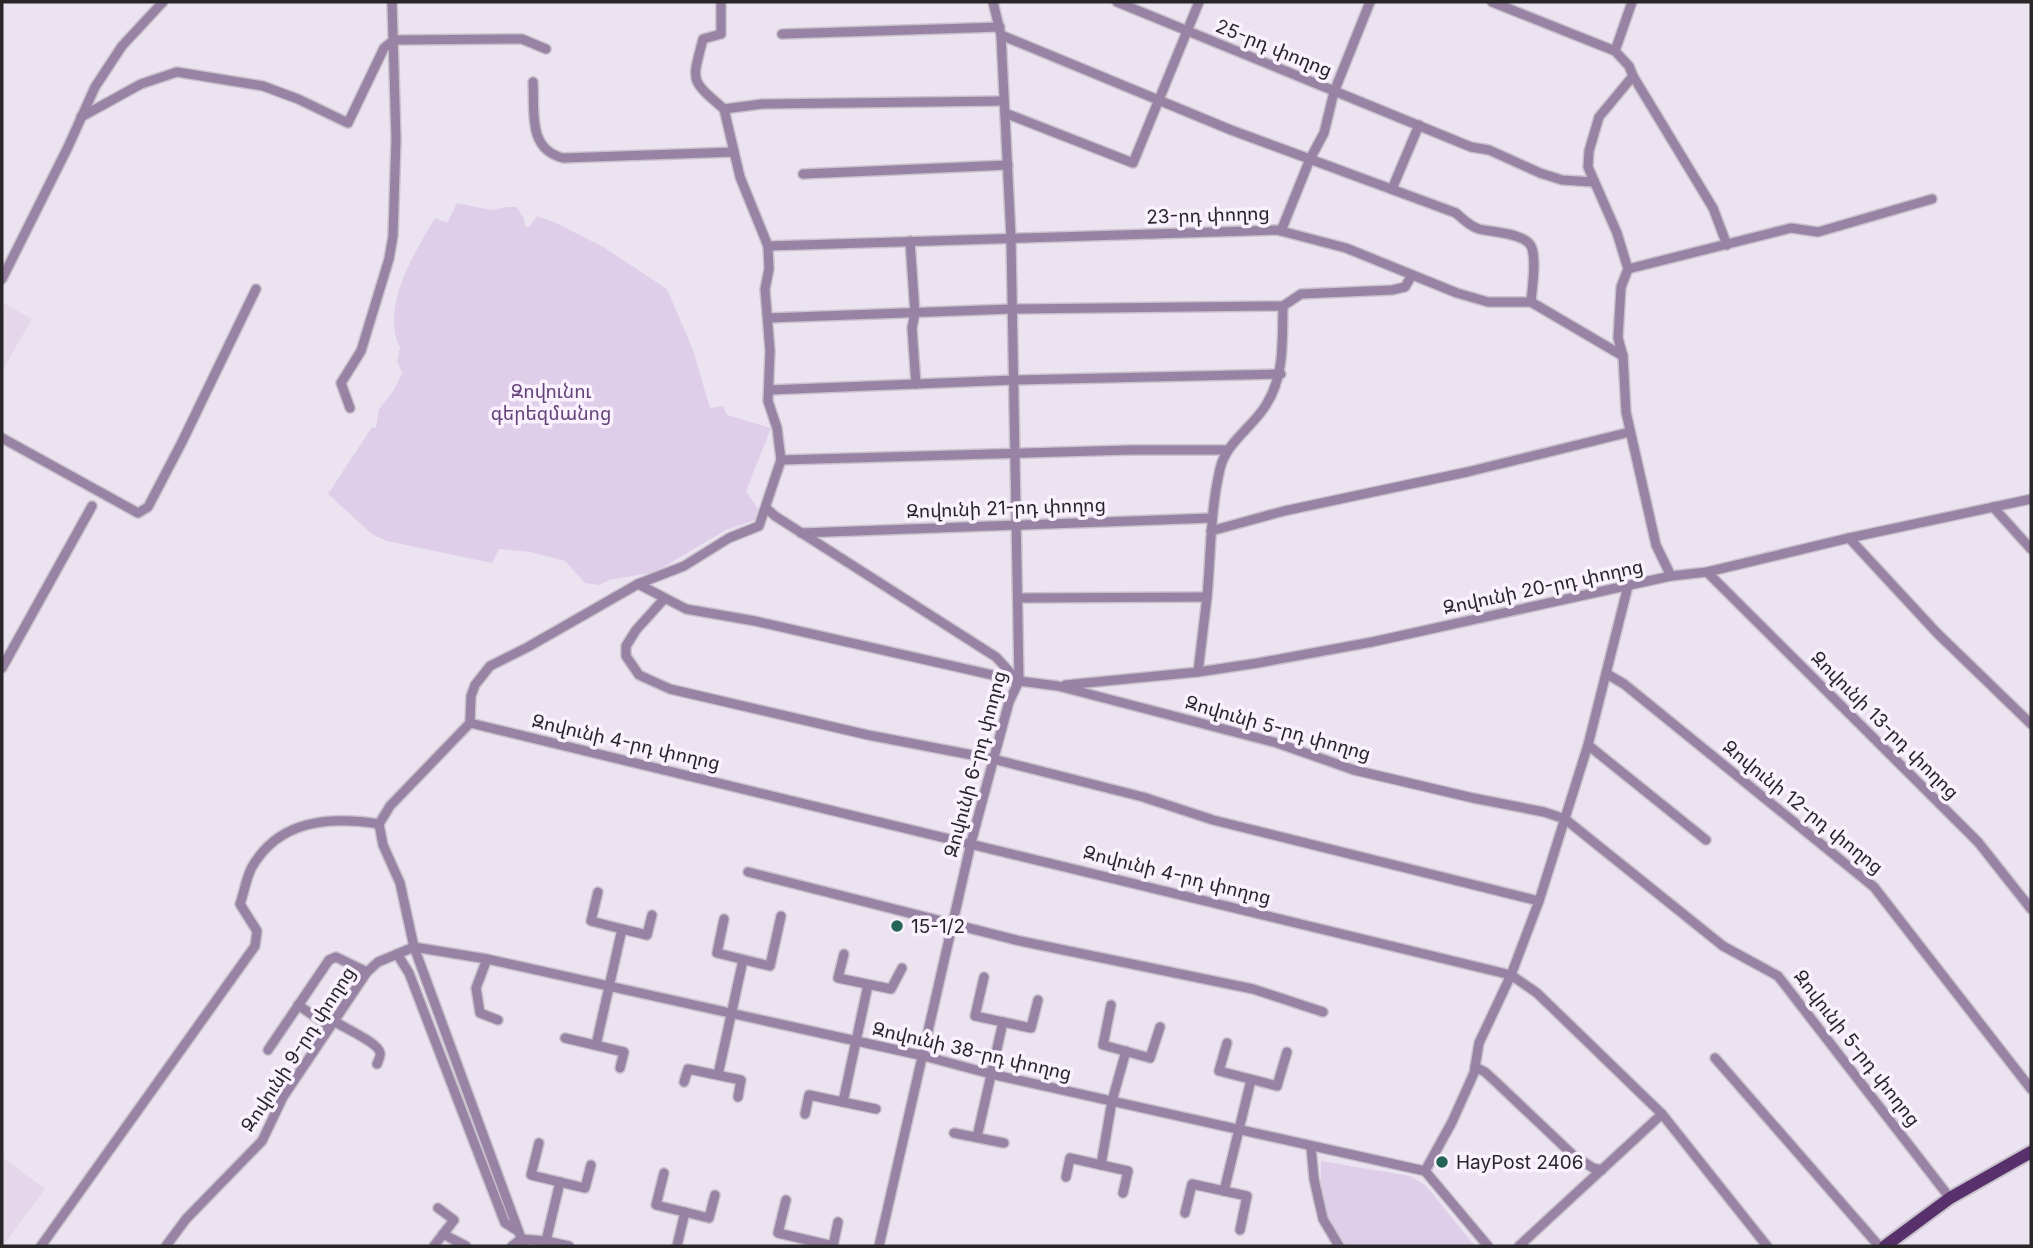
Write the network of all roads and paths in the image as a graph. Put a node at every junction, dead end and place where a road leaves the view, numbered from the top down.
1 (163, 2) edge
2 (392, 2) edge
3 (721, 2) edge
4 (993, 2) edge
5 (1116, 2) edge
6 (1199, 2) edge
7 (1370, 2) edge
8 (1492, 2) edge
9 (1632, 2) edge
10 (1000, 31) junction
11 (1188, 32) junction
12 (782, 34) dead end
13 (394, 40) junction
14 (545, 49) dead end
15 (1615, 51) junction
16 (1633, 76) junction
17 (533, 82) dead end
18 (1334, 92) junction
19 (1004, 101) junction
20 (1160, 101) junction
21 (724, 109) junction
22 (1005, 113) junction
23 (81, 117) junction
24 (1419, 125) junction
25 (734, 152) junction
26 (1310, 159) junction
27 (1008, 165) junction
28 (803, 174) dead end
29 (1593, 182) junction
30 (1392, 189) junction
31 (1932, 199) dead end
32 (1281, 230) junction
33 (1011, 238) junction
34 (910, 241) junction
35 (1727, 245) junction
36 (768, 246) junction
37 (1628, 269) junction
38 (1412, 275) junction
39 (2, 279) edge
40 (257, 289) dead end
41 (1531, 302) junction
42 (1283, 306) junction
43 (1011, 309) junction
44 (915, 313) junction
45 (768, 318) junction
46 (1623, 356) junction
47 (1280, 374) junction
48 (1014, 380) junction
49 (916, 384) junction
50 (769, 390) junction
51 (350, 408) dead end
52 (1630, 432) junction
53 (2, 438) edge
54 (1226, 450) junction
55 (1016, 453) junction
56 (780, 460) junction
57 (2031, 499) edge
58 (92, 506) dead end
59 (1993, 507) junction
60 (766, 508) junction
61 (1212, 519) junction
62 (1018, 525) junction
63 (1211, 531) junction
64 (801, 533) junction
65 (1849, 538) junction
66 (2031, 549) edge
67 (1707, 572) junction
68 (1671, 576) junction
69 (638, 584) junction
70 (1628, 586) junction
71 (1207, 597) junction
72 (1019, 598) junction
73 (664, 599) junction
74 (2, 668) edge
75 (1198, 672) junction
76 (1607, 674) junction
77 (1019, 681) junction
78 (1058, 686) junction
79 (470, 723) junction
80 (2031, 724) edge
81 (1588, 745) junction
82 (993, 759) junction
83 (1565, 819) junction
84 (379, 824) junction
85 (1706, 840) dead end
86 (971, 843) junction
87 (748, 872) dead end
88 (598, 892) dead end
89 (1539, 901) junction
90 (2031, 909) edge
91 (652, 915) dead end
92 (781, 916) dead end
93 (724, 919) dead end
94 (953, 925) junction
95 (622, 929) junction
96 (414, 947) junction
97 (397, 954) junction
98 (844, 954) dead end
99 (487, 958) junction
100 (743, 960) junction
101 (902, 968) dead end
102 (367, 972) junction
103 (1511, 975) junction
104 (984, 977) dead end
105 (609, 984) junction
106 (868, 985) junction
107 (1038, 1000) dead end
108 (298, 1005) junction
109 (1111, 1005) dead end
110 (1322, 1012) dead end
111 (732, 1014) junction
112 (498, 1020) dead end
113 (1003, 1022) junction
114 (332, 1024) junction
115 (1160, 1027) dead end
116 (565, 1038) dead end
117 (855, 1041) junction
118 (1227, 1043) dead end
119 (596, 1045) junction
120 (268, 1050) dead end
121 (1126, 1051) junction
122 (1287, 1052) dead end
123 (923, 1056) junction
124 (1715, 1058) dead end
125 (377, 1064) dead end
126 (1475, 1067) junction
127 (620, 1068) dead end
128 (991, 1074) junction
129 (718, 1075) junction
130 (1251, 1080) junction
131 (684, 1082) dead end
132 (2031, 1089) edge
133 (738, 1097) dead end
134 (1112, 1101) junction
135 (843, 1102) junction
136 (876, 1109) dead end
137 (805, 1114) dead end
138 (1662, 1114) junction
139 (1238, 1130) junction
140 (954, 1133) dead end
141 (977, 1137) junction
142 (539, 1143) dead end
143 (1004, 1143) dead end
144 (1311, 1147) junction
145 (2031, 1152) edge
146 (591, 1165) dead end
147 (1101, 1165) junction
148 (1602, 1170) junction
149 (1424, 1171) junction
150 (664, 1173) dead end
151 (1066, 1177) dead end
152 (561, 1182) junction
153 (1224, 1191) junction
154 (1123, 1194) dead end
155 (715, 1195) dead end
156 (1950, 1198) junction
157 (786, 1200) dead end
158 (438, 1208) dead end
159 (685, 1212) junction
160 (1185, 1213) dead end
161 (838, 1222) dead end
162 (1240, 1230) dead end
163 (443, 1234) junction
164 (522, 1241) edge
165 (546, 1241) junction
166 (806, 1243) edge
167 (41, 1246) edge
168 (166, 1246) edge
169 (434, 1246) edge
170 (467, 1246) edge
171 (512, 1246) edge
172 (569, 1246) edge
173 (677, 1246) edge
174 (879, 1246) edge
175 (1339, 1246) edge
176 (1488, 1246) edge
177 (1520, 1246) edge
178 (1767, 1246) edge
179 (1879, 1246) edge
180 (1885, 1246) edge

1 - 23 street
2 - 13 street
3 - 21 street
4 - 10 street, Զովունի 6-րդ փողոց
5 - 11 street, 25-րդ փողոց
6 - 11 street
7 - 18 street
8 - 15 street
9 - 15 street
10 - 12 street
10 - 19 street, Զովունի 6-րդ փողոց
10 - 20 street
11 - 18 street, 25-րդ փողոց
11 - 20 street
13 - 14 street
13 - 23 street
13 - 51 street
15 - 16 street
16 - 29 street
16 - 35 street
17 - 25 street
18 - 24 street, 25-րդ փողոց
18 - 26 street
19 - 21 street
19 - 22 street, Զովունի 6-րդ փողոց
20 - 22 street
20 - 26 street
21 - 25 street
22 - 27 street, Զովունի 6-րդ փողոց
23 - 39 street
24 - 29 street, 25-րդ փողոց
24 - 30 street
25 - 36 street
26 - 30 street
26 - 32 street
27 - 28 street
27 - 33 street, Զովունի 6-րդ փողոց
29 - 37 street
30 - 41 street
31 - 35 street
32 - 33 street, 23-րդ փողոց
32 - 38 street, 23-րդ փողոց
33 - 34 street, 23-րդ փողոց
33 - 43 street, Զովունի 6-րդ փողոց
34 - 36 street, 23-րդ փողոց
34 - 44 street
35 - 37 street
36 - 45 street
37 - 46 street
38 - 41 street, 23-րդ փողոց
38 - 42 street
40 - 53 street
41 - 46 street
42 - 43 street
42 - 47 street
43 - 44 street
43 - 48 street, Զովունի 6-րդ փողոց
44 - 45 street
44 - 49 street
45 - 50 street
46 - 52 street
47 - 48 street
47 - 54 street
48 - 49 street
48 - 55 street, Զովունի 6-րդ փողոց
49 - 50 street
50 - 56 street
52 - 63 street
52 - 68 street
54 - 55 street
54 - 61 street
55 - 56 street
55 - 62 street, Զովունի 6-րդ փողոց
56 - 60 street
57 - 59 street, Զովունի 20-րդ փողոց
58 - 74 street
59 - 65 street, Զովունի 20-րդ փողոց
59 - 66 street
60 - 64 street
60 - 69 street
61 - 62 street, Զովունի 21-րդ փողոց
61 - 63 street
62 - 64 street, Զովունի 21-րդ փողոց
62 - 72 street, Զովունի 6-րդ փողոց
63 - 71 street
64 - 77 street
65 - 67 street, Զովունի 20-րդ փողոց
65 - 80 street
67 - 68 street, Զովունի 20-րդ փողոց
67 - 90 street, Զովունի 13-րդ փողոց
68 - 70 street, Զովունի 20-րդ փողոց
69 - 73 street, Զովունի 5-րդ փողոց
69 - 79 street
70 - 75 street, Զովունի 20-րդ փողոց
70 - 76 street
71 - 72 street
71 - 75 street
72 - 77 street, Զովունի 6-րդ փողոց
73 - 77 street, Զովունի 5-րդ փողոց
73 - 82 street
75 - 78 street, Զովունի 20-րդ փողոց
76 - 81 street
76 - 132 street, Զովունի 12-րդ փողոց
77 - 78 street, Զովունի 5-րդ փողոց
77 - 82 street, Զովունի 6-րդ փողոց
78 - 83 street, Զովունի 5-րդ փողոց
79 - 84 street
79 - 86 street, Զովունի 4-րդ փողոց
81 - 83 street
81 - 85 street
82 - 86 street, Զովունի 6-րդ փողոց
82 - 89 street
83 - 89 street
83 - 156 street, Զովունի 5-րդ փողոց
84 - 96 street
84 - 167 street
86 - 94 street, Զովունի 6-րդ փողոց
86 - 103 street, Զովունի 4-րդ փողոց
87 - 94 street
88 - 95 street
89 - 103 street
91 - 95 street
92 - 100 street
93 - 100 street
94 - 110 street
94 - 123 street, Զովունի 6-րդ փողոց
95 - 105 street
96 - 97 street, Զովունի 9-րդ փողոց
96 - 99 street, Զովունի 38-րդ փողոց
96 - 164 street
97 - 102 street, Զովունի 9-րդ փողոց
97 - 164 street
98 - 106 street
99 - 105 street, Զովունի 38-րդ փողոց
99 - 112 street
100 - 111 street
101 - 106 street
102 - 108 street
102 - 114 street, Զովունի 9-րդ փողոց
103 - 126 street
103 - 138 street, Զովունի 4-րդ փողոց
104 - 113 street
105 - 111 street, Զովունի 38-րդ փողոց
105 - 119 street
106 - 117 street
107 - 113 street
108 - 114 street
108 - 120 street
109 - 121 street
111 - 117 street, Զովունի 38-րդ փողոց
111 - 129 street
113 - 128 street
114 - 125 street
114 - 168 street, Զովունի 9-րդ փողոց
115 - 121 street
116 - 119 street
117 - 123 street, Զովունի 38-րդ փողոց
117 - 135 street
118 - 130 street
119 - 127 street
121 - 134 street
122 - 130 street
123 - 128 street, Զովունի 38-րդ փողոց
123 - 174 street, Զովունի 6-րդ փողոց
124 - 179 street
126 - 148 street
126 - 149 street
128 - 134 street, Զովունի 38-րդ փողոց
128 - 141 street
129 - 131 street
129 - 133 street
130 - 139 street
134 - 139 street, Զովունի 38-րդ փողոց
134 - 147 street
135 - 136 street
135 - 137 street
138 - 148 street
138 - 178 street, Զովունի 4-րդ փողոց
139 - 144 street, Զովունի 38-րդ փողոց
139 - 153 street
140 - 141 street
141 - 143 street
142 - 152 street
144 - 149 street, Զովունի 38-րդ փողոց
144 - 175 street
145 - 156 main road
146 - 152 street
147 - 151 street
147 - 154 street
148 - 177 street
149 - 176 street
150 - 159 street
152 - 165 street
153 - 160 street
153 - 162 street
155 - 159 street
156 - 180 main road
157 - 166 street
158 - 163 street
159 - 173 street
161 - 166 street
163 - 169 street
163 - 170 street
164 - 165 street
164 - 171 street
165 - 172 street

